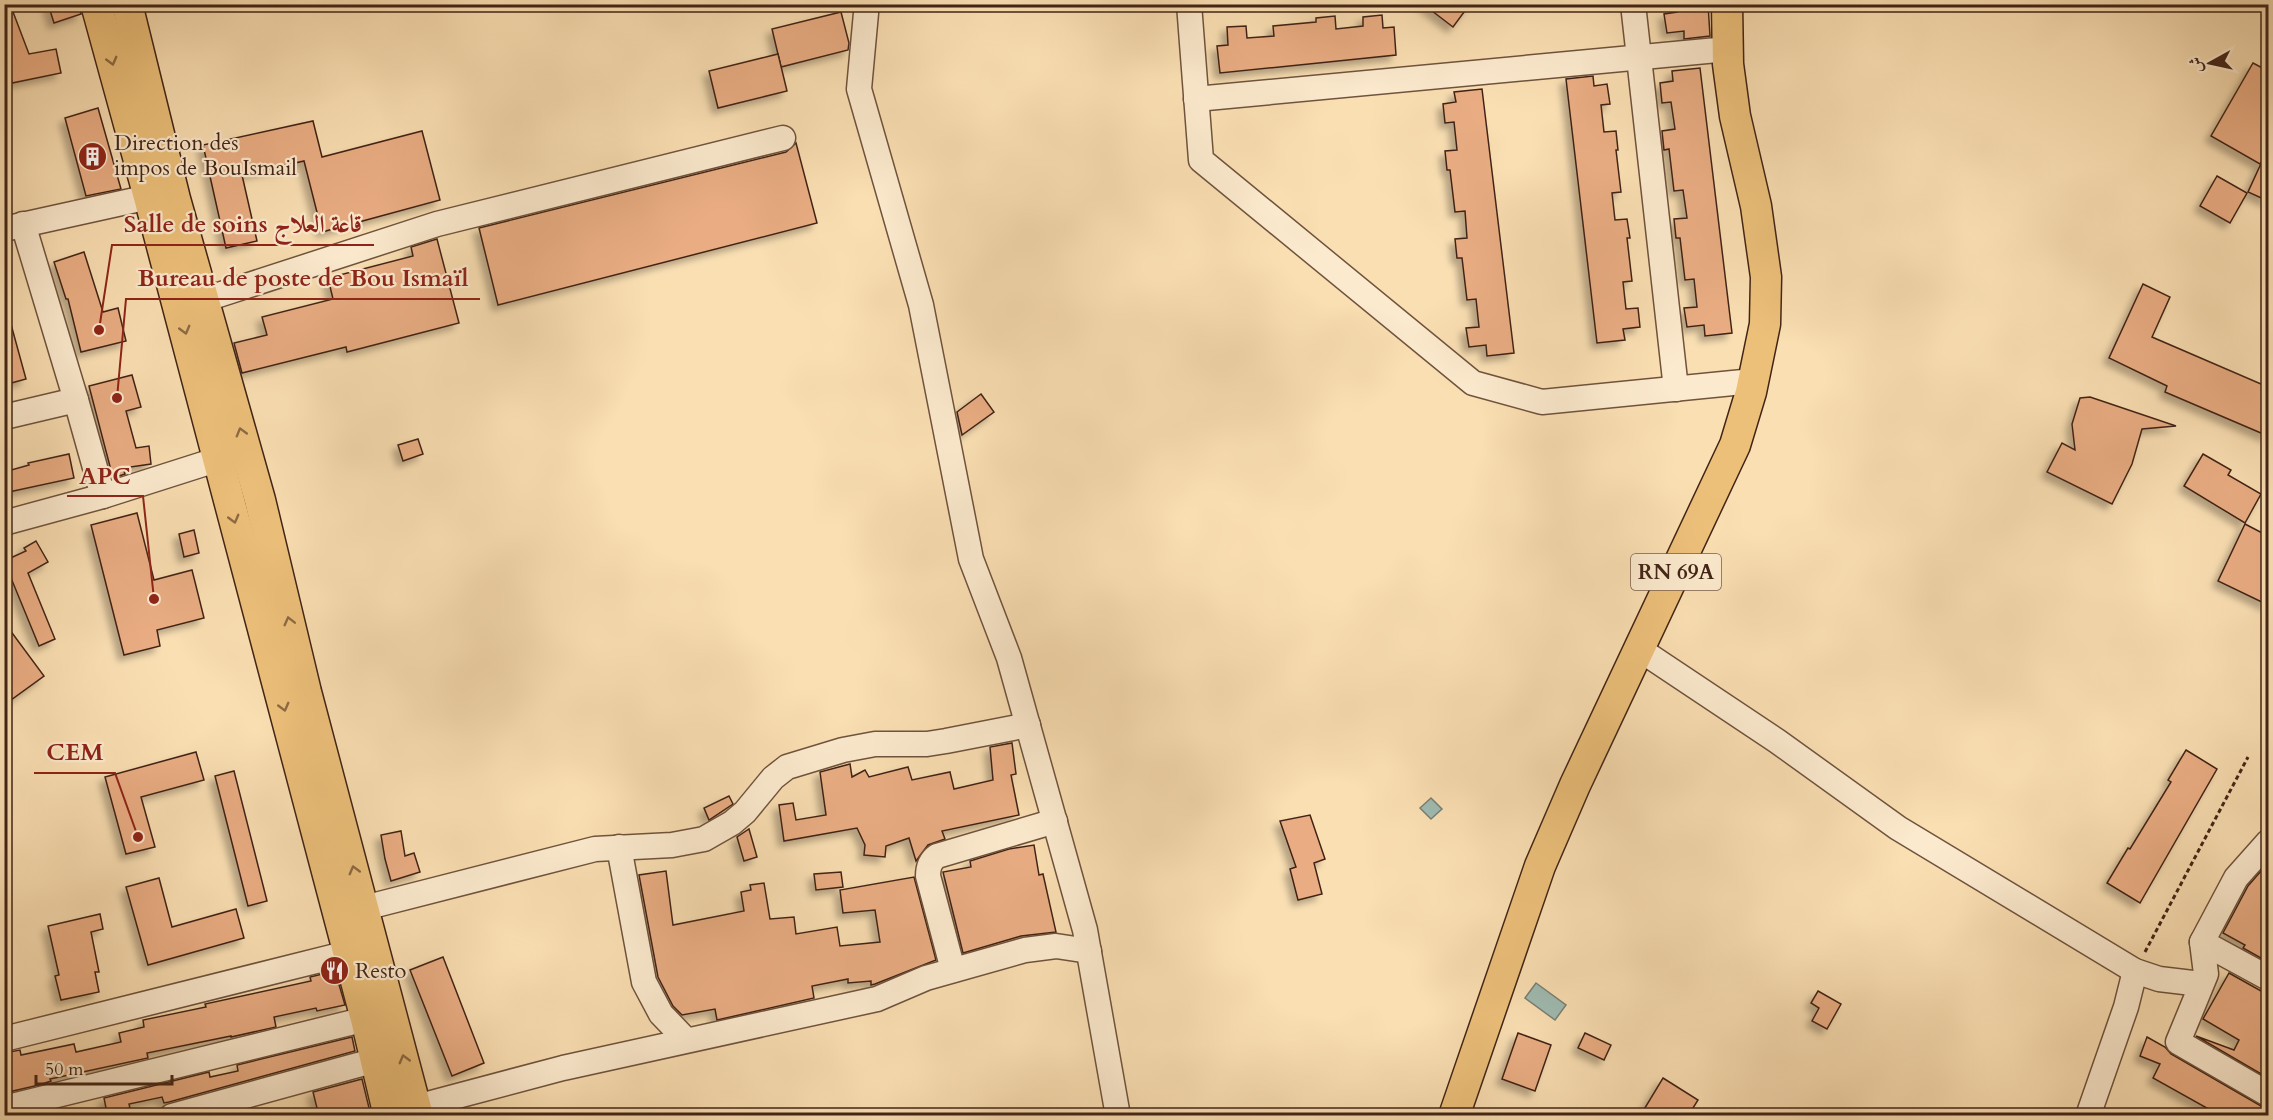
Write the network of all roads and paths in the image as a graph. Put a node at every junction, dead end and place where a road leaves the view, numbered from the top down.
1 (96, 4) edge
2 (127, 4) edge
3 (1189, 4) edge
4 (1633, 4) edge
5 (1727, 4) edge
6 (866, 13) dead end
7 (1728, 50) junction
8 (1639, 58) junction
9 (1196, 99) junction
10 (783, 138) dead end
11 (149, 197) junction
12 (14, 227) edge
13 (203, 300) junction
14 (1753, 381) junction
15 (1676, 389) junction
16 (76, 400) junction
17 (4, 417) edge
18 (219, 459) junction
19 (103, 496) junction
20 (4, 523) edge
21 (1639, 649) junction
22 (1028, 725) junction
23 (2248, 757) dead end
24 (1055, 820) junction
25 (619, 847) junction
26 (2266, 849) edge
27 (364, 908) junction
28 (2202, 942) junction
29 (1089, 951) junction
30 (348, 952) junction
31 (953, 970) junction
32 (2135, 971) junction
33 (2268, 978) edge
34 (2201, 984) junction
35 (366, 1019) junction
36 (4, 1039) edge
37 (686, 1040) junction
38 (376, 1060) junction
39 (2268, 1094) edge
40 (4, 1108) edge
41 (408, 1113) edge
42 (172, 1116) edge
43 (1118, 1116) edge
44 (1454, 1116) edge
45 (2088, 1116) edge

1 -> 11 main road
2 - 13 main road
3 - 9 street
4 - 8 street
5 - 7 main road, RN 69A
6 - 22 street
7 - 8 street
7 - 14 main road, RN 69A
8 - 9 street
8 - 15 street
9 - 15 street
10 - 13 street
11 - 12 street
11 -> 18 main road
12 - 16 street
27 -> 13 main road
14 - 15 street
14 - 21 main road, RN 69A
16 - 17 street
16 - 19 street
18 - 19 street
18 -> 30 main road
19 - 20 street
21 - 32 street
21 - 44 main road, RN 69A
22 - 24 street
22 - 25 street
23 - 32 path
24 - 29 street
24 - 31 street
25 - 27 street
25 - 37 street
26 - 28 street
41 -> 27 main road
28 - 33 street
28 - 34 street
29 - 31 street
29 - 43 street
30 - 35 main road
30 - 36 street
31 - 37 street
32 - 34 street
32 - 45 street
34 - 39 street
35 - 38 main road
35 - 40 street
37 - 41 street
38 - 41 main road
38 - 42 street

